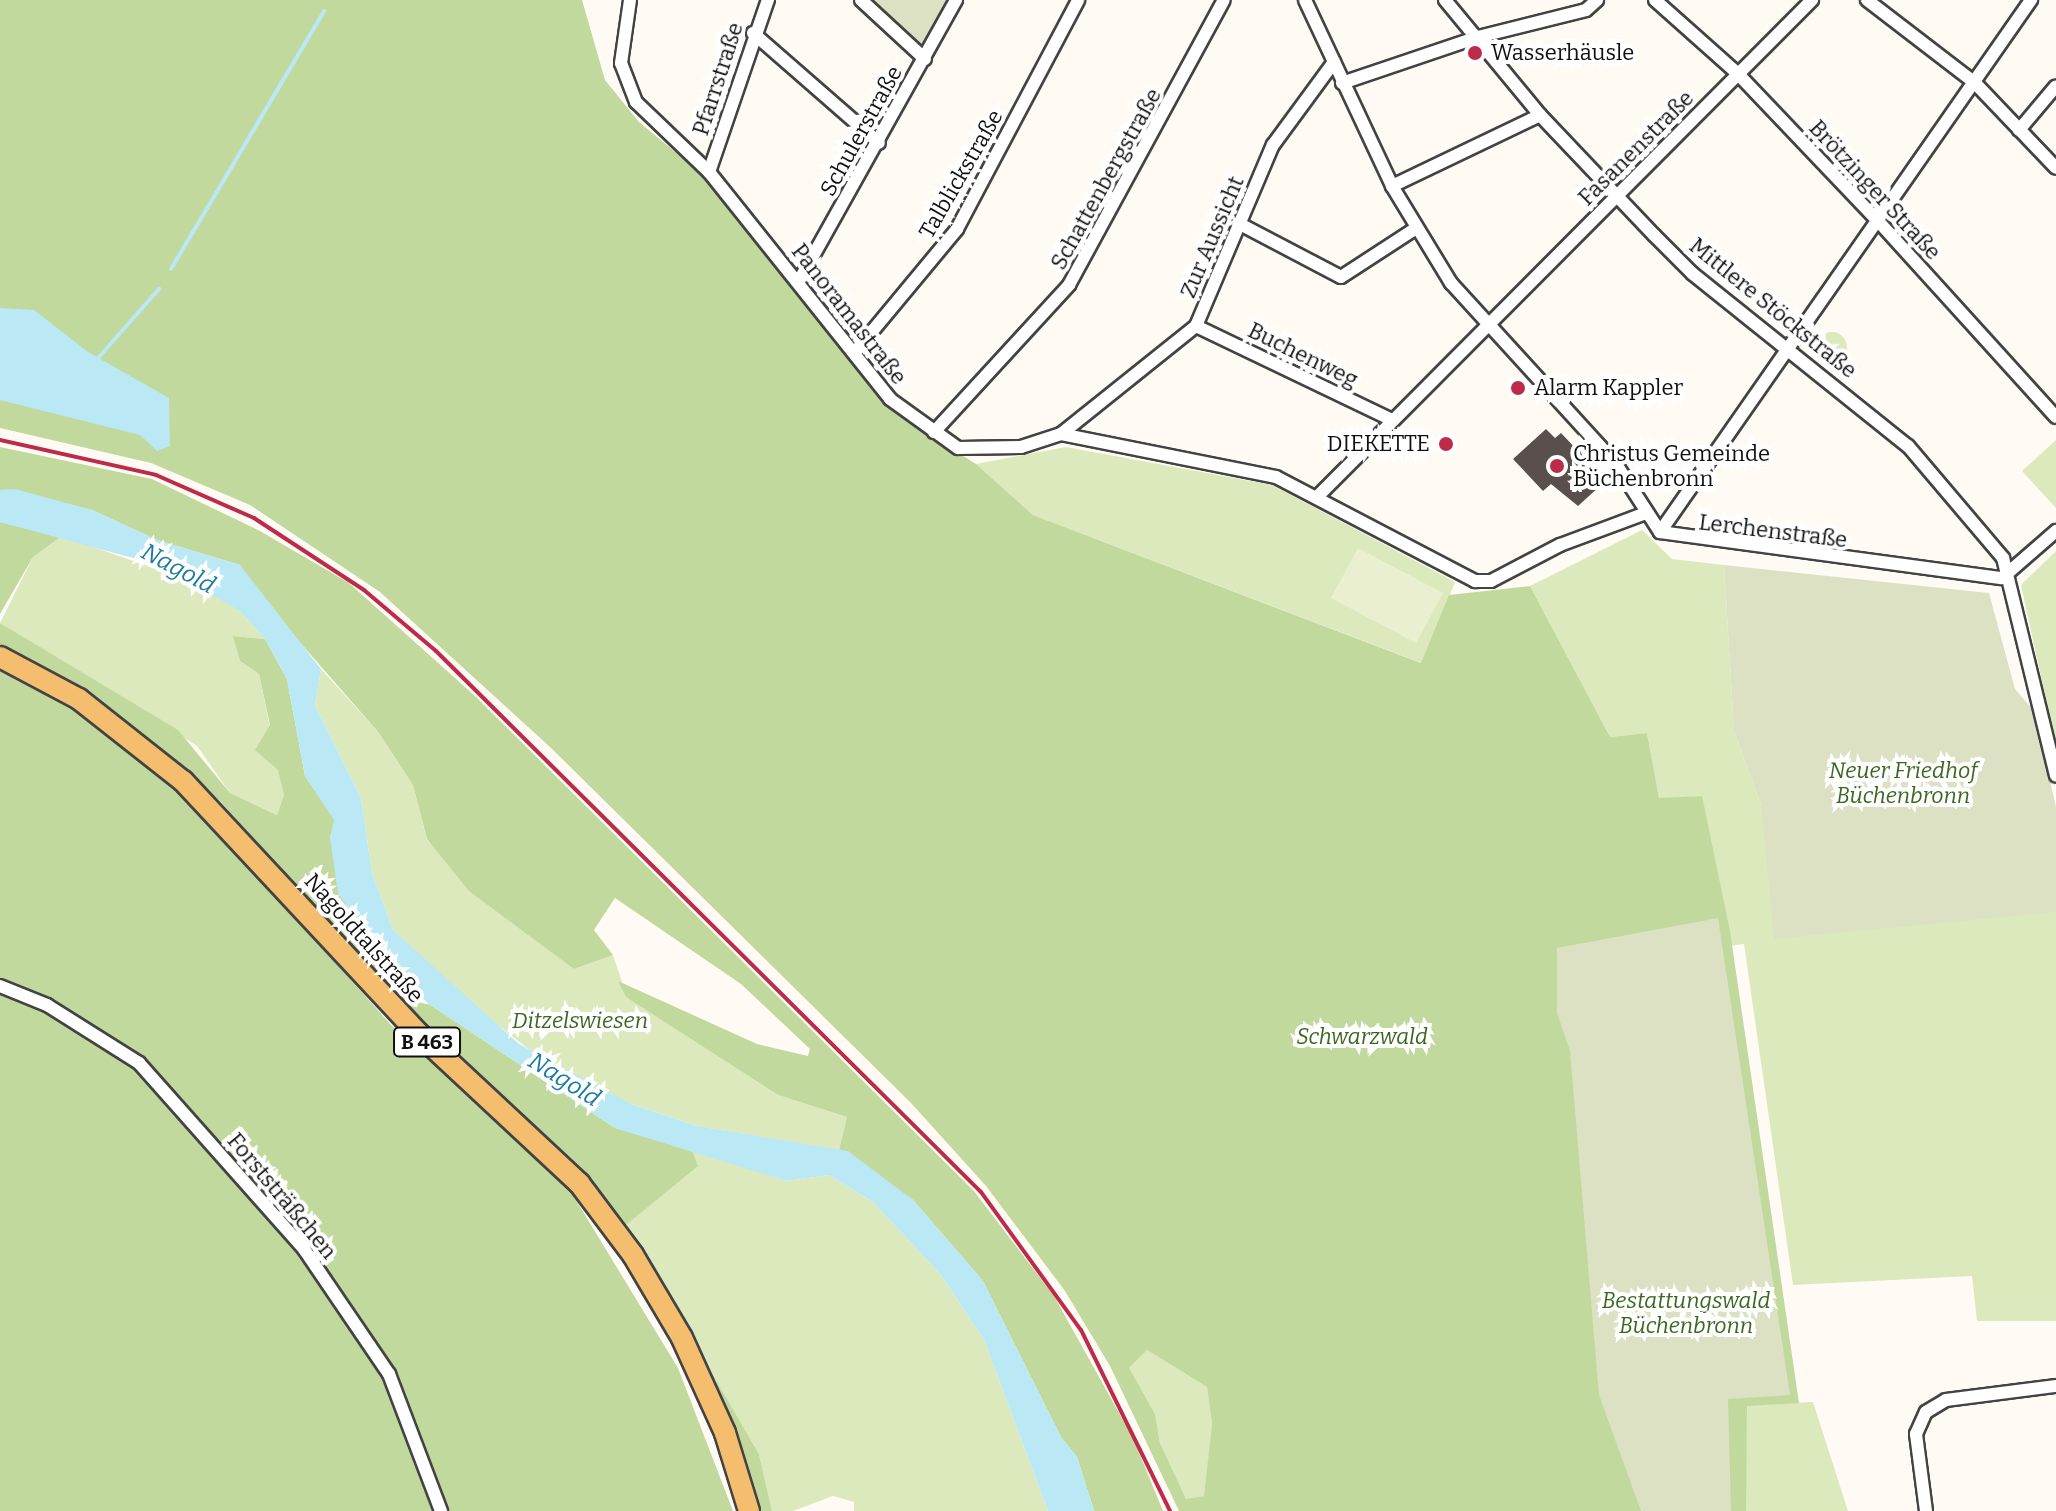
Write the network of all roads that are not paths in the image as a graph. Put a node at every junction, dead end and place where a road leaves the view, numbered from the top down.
1 (630, 0) edge
2 (768, 0) edge
3 (861, 0) edge
4 (956, 0) edge
5 (1078, 0) edge
6 (1224, 0) edge
7 (1305, 0) edge
8 (1445, 0) edge
9 (1597, 0) edge
10 (1655, 0) edge
11 (1812, 0) edge
12 (1867, 0) edge
13 (2031, 0) edge
14 (753, 33) junction
15 (1478, 37) junction
16 (925, 59) junction
17 (1334, 62) junction
18 (1738, 74) junction
19 (1342, 83) junction
20 (1975, 83) junction
21 (2056, 86) edge
22 (1540, 115) junction
23 (2019, 130) junction
24 (879, 143) junction
25 (2056, 168) edge
26 (709, 172) junction
27 (1392, 186) junction
28 (1616, 195) junction
29 (1879, 222) junction
30 (1238, 223) junction
31 (1415, 229) junction
32 (799, 281) junction
33 (1487, 324) junction
34 (1196, 326) junction
35 (1790, 349) junction
36 (855, 352) junction
37 (2056, 417) edge
38 (1392, 420) junction
39 (934, 432) junction
40 (1061, 434) junction
41 (1319, 495) junction
42 (1646, 513) junction
43 (2056, 531) edge
44 (1660, 532) junction
45 (2010, 575) junction
46 (0, 657) edge
47 (2056, 776) edge
48 (0, 986) edge
49 (2056, 1386) edge
50 (441, 1511) edge
51 (749, 1511) edge
52 (1926, 1511) edge

1 - 26 street, Panoramastraße
2 - 14 street, Pfarrstraße
3 - 16 street
4 - 16 street, Schulerstraße
5 - 36 street, Talblickstraße
6 - 39 street, Schattenbergstraße
7 - 17 street
8 - 15 street, Mittlere Stöckstraße
9 - 15 street
10 - 18 street, Brötzinger Straße
11 - 18 street, Fasanenstraße
12 - 20 street
13 - 20 street
14 - 24 street
14 - 26 street, Pfarrstraße
15 - 19 street
15 - 22 street, Mittlere Stöckstraße
16 - 24 street, Schulerstraße
17 - 19 street
17 - 30 street, Zur Aussicht
18 - 28 street, Fasanenstraße
18 - 29 street, Brötzinger Straße
19 - 27 street
20 - 23 street
20 - 29 street
21 - 23 street
22 - 27 street
22 - 28 street, Mittlere Stöckstraße
23 - 25 street
24 - 32 street, Schulerstraße
26 - 32 street, Panoramastraße
27 - 31 street
28 - 33 street, Fasanenstraße
28 - 35 street, Mittlere Stöckstraße
29 - 35 street
29 - 37 street, Brötzinger Straße
30 - 31 street
30 - 34 street, Zur Aussicht
31 - 33 street
32 - 36 street, Panoramastraße
33 - 38 street, Fasanenstraße
33 - 42 street
34 - 38 street, Buchenweg
34 - 40 street, Zur Aussicht
35 - 44 street
35 - 45 street, Mittlere Stöckstraße
36 - 39 street, Panoramastraße
38 - 41 street, Fasanenstraße
39 - 40 street, Panoramastraße
40 - 41 street, Panoramastraße
41 - 42 street, Panoramastraße
42 - 44 street
43 - 45 street
44 - 45 street, Lerchenstraße
45 - 47 street, Mittlere Stöckstraße
46 - 51 main road, Nagoldtalstraße / B 463
48 - 50 street, Forststräßchen
49 - 52 street

